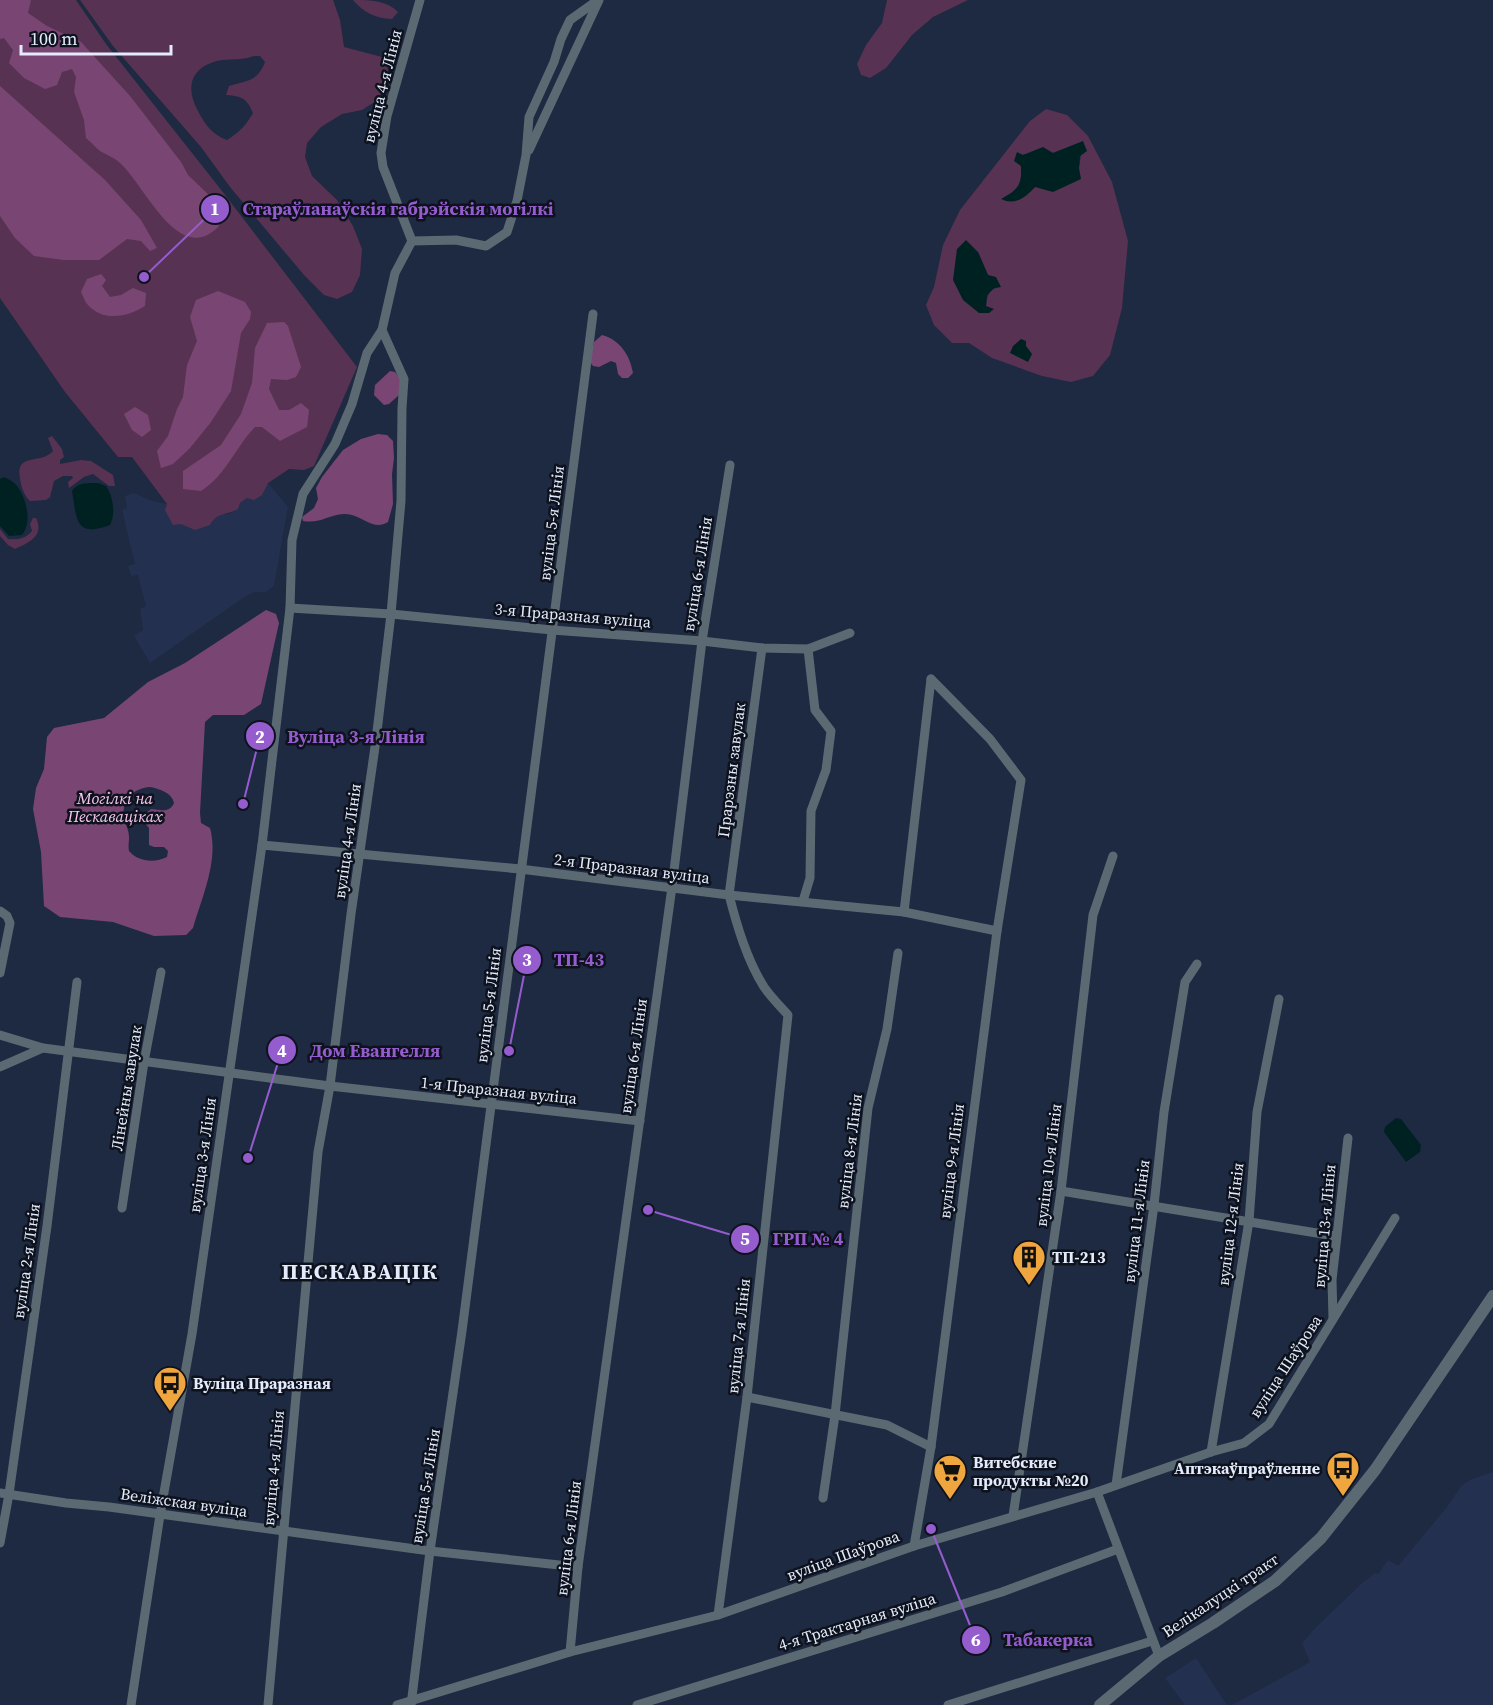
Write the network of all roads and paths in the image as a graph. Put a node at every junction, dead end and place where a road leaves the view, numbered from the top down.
1 (420, 0) edge
2 (599, 0) edge
3 (526, 155) junction
4 (412, 241) junction
5 (593, 314) dead end
6 (382, 330) junction
7 (730, 465) dead end
8 (290, 608) junction
9 (391, 614) junction
10 (552, 630) junction
11 (850, 633) dead end
12 (702, 641) junction
13 (762, 648) junction
14 (808, 649) junction
15 (262, 846) junction
16 (360, 855) junction
17 (1113, 856) dead end
18 (520, 869) junction
19 (672, 887) junction
20 (729, 895) junction
21 (802, 901) junction
22 (0, 911) edge
23 (904, 912) junction
24 (997, 931) junction
25 (898, 953) dead end
26 (1197, 964) dead end
27 (161, 972) dead end
28 (0, 973) edge
29 (77, 982) dead end
30 (1279, 999) dead end
31 (0, 1035) edge
32 (43, 1048) junction
33 (69, 1052) junction
34 (144, 1062) junction
35 (0, 1067) edge
36 (228, 1071) junction
37 (330, 1086) junction
38 (490, 1103) junction
39 (640, 1121) junction
40 (1348, 1138) dead end
41 (1061, 1191) junction
42 (1154, 1205) junction
43 (122, 1208) dead end
44 (1395, 1218) dead end
45 (1249, 1221) junction
46 (1335, 1236) junction
47 (1493, 1296) edge
48 (1333, 1318) junction
49 (747, 1397) junction
50 (835, 1415) junction
51 (931, 1447) junction
52 (1211, 1452) junction
53 (1116, 1485) junction
54 (1097, 1492) junction
55 (4, 1493) edge
56 (823, 1498) dead end
57 (160, 1515) junction
58 (1013, 1516) junction
59 (282, 1530) junction
60 (0, 1542) edge
61 (914, 1546) junction
62 (1118, 1549) junction
63 (430, 1551) junction
64 (578, 1567) junction
65 (718, 1615) junction
66 (1152, 1641) junction
67 (570, 1652) junction
68 (1159, 1656) junction
69 (412, 1702) edge
70 (131, 1705) edge
71 (268, 1705) edge
72 (397, 1705) edge
73 (637, 1705) edge
74 (948, 1705) edge
75 (1100, 1705) edge

1 - 4 street, вуліца 4-я Лінія
2 - 3 street
2 - 3 street
3 - 4 street
4 - 6 street
5 - 10 street, вуліца 5-я Лінія
6 - 8 street, вуліца 3-я Лінія
6 - 9 street, вуліца 4-я Лінія
7 - 12 street, вуліца 6-я Лінія
8 - 9 street, 3-я Праразная вуліца
8 - 15 street, вуліца 3-я Лінія
9 - 10 street, 3-я Праразная вуліца
9 - 16 street, вуліца 4-я Лінія
10 - 12 street, 3-я Праразная вуліца
10 - 18 street, вуліца 5-я Лінія
11 - 14 street, 3-я Праразная вуліца
12 - 13 street, 3-я Праразная вуліца
12 - 19 street, вуліца 6-я Лінія
13 - 14 street, 3-я Праразная вуліца
13 - 20 street, Прарэзны завулак
14 - 21 street
15 - 16 street, 2-я Праразная вуліца
15 - 36 street, вуліца 3-я Лінія
16 - 18 street, 2-я Праразная вуліца
16 - 37 street, вуліца 4-я Лінія
17 - 41 street, вуліца 10-я Лінія
18 - 19 street, 2-я Праразная вуліца
18 - 38 street, вуліца 5-я Лінія
19 - 20 street, 2-я Праразная вуліца
19 - 39 street, вуліца 6-я Лінія
20 - 21 street, 2-я Праразная вуліца
20 - 49 street, вуліца 7-я Лінія
21 - 23 street, 2-я Праразная вуліца
22 - 28 street
23 - 24 street, 2-я Праразная вуліца
23 - 24 street, вуліца 9-я Лінія
24 - 51 street, вуліца 9-я Лінія
25 - 50 street, вуліца 8-я Лінія
26 - 42 street, вуліца 11-я Лінія
27 - 34 street, Лінейны завулак
29 - 33 street, вуліца 2-я Лінія
30 - 45 street, вуліца 12-я Лінія
31 - 32 street, 1-я Праразная вуліца
32 - 33 street, 1-я Праразная вуліца
32 - 35 street
33 - 34 street, 1-я Праразная вуліца
33 - 55 street, вуліца 2-я Лінія
34 - 36 street, 1-я Праразная вуліца
34 - 43 street, Лінейны завулак
36 - 37 street, 1-я Праразная вуліца
36 - 57 street, вуліца 3-я Лінія
37 - 38 street, 1-я Праразная вуліца
37 - 59 street, вуліца 4-я Лінія
38 - 39 street, 1-я Праразная вуліца
38 - 63 street, вуліца 5-я Лінія
39 - 64 street, вуліца 6-я Лінія
40 - 46 street, вуліца 13-я Лінія
41 - 42 street
41 - 58 street, вуліца 10-я Лінія
42 - 45 street
42 - 53 street, вуліца 11-я Лінія
44 - 48 street, вуліца Шаўрова
45 - 46 street
45 - 52 street, вуліца 12-я Лінія
46 - 48 street, вуліца 13-я Лінія
47 - 68 street, Велікалуцкі тракт
48 - 52 street, вуліца Шаўрова
49 - 50 street
49 - 65 street, вуліца 7-я Лінія
50 - 51 street
50 - 56 street, вуліца 8-я Лінія
51 - 61 street, вуліца 9-я Лінія
52 - 53 street, вуліца Шаўрова
53 - 54 street, вуліца Шаўрова
54 - 58 street, вуліца Шаўрова
54 - 62 street
55 - 57 street, Веліжская вуліца
55 - 60 street, вуліца 2-я Лінія
57 - 59 street, Веліжская вуліца
57 - 70 street, вуліца 3-я Лінія
58 - 61 street, вуліца Шаўрова
59 - 63 street, Веліжская вуліца
59 - 71 street, вуліца 4-я Лінія
61 - 65 street, вуліца Шаўрова
62 - 66 street
62 - 73 street, 4-я Трактарная вуліца
63 - 64 street, Веліжская вуліца
63 - 69 street, вуліца 5-я Лінія
64 - 67 street, вуліца 6-я Лінія
65 - 67 street, вуліца Шаўрова
66 - 68 street
66 - 74 street
67 - 69 street, вуліца Шаўрова
68 - 75 street, Велікалуцкі тракт
69 - 72 street, вуліца Шаўрова

